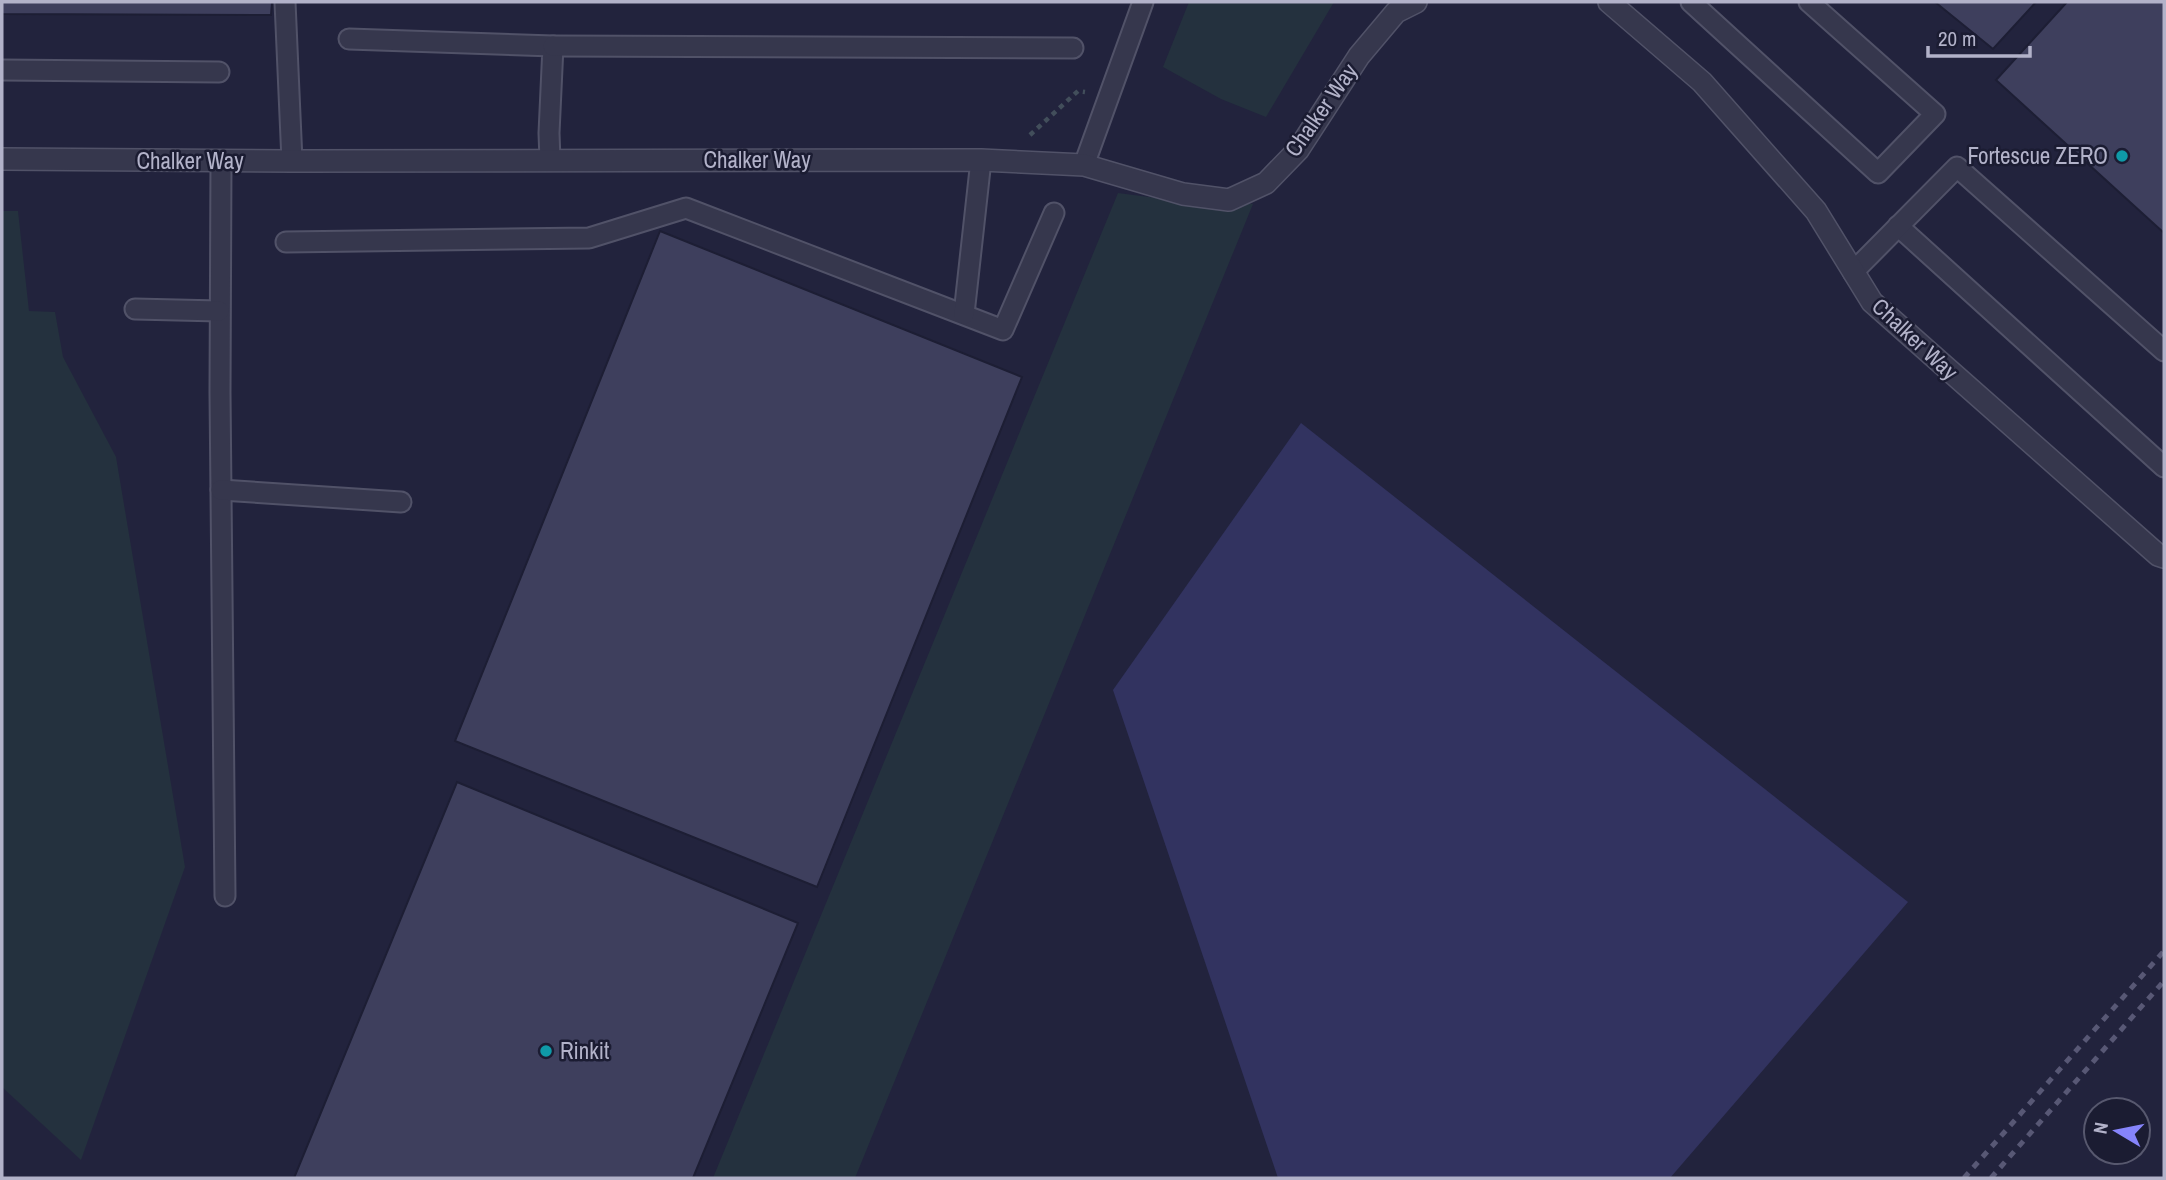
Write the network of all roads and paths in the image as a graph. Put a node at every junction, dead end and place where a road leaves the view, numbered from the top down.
1 (285, 2) edge
2 (1143, 2) edge
3 (1416, 2) edge
4 (1609, 2) edge
5 (1691, 2) edge
6 (1809, 2) edge
7 (1397, 7) edge
8 (348, 39) dead end
9 (553, 46) junction
10 (1073, 48) dead end
11 (2, 71) edge
12 (219, 72) dead end
13 (1110, 94) junction
14 (1024, 140) dead end
15 (2, 159) edge
16 (550, 160) junction
17 (981, 160) junction
18 (221, 161) junction
19 (292, 161) junction
20 (1084, 166) junction
21 (1054, 213) dead end
22 (1898, 226) junction
23 (286, 242) dead end
24 (1853, 272) junction
25 (135, 309) dead end
26 (219, 311) junction
27 (964, 314) junction
28 (2164, 351) edge
29 (2164, 467) edge
30 (221, 490) junction
31 (401, 502) dead end
32 (2164, 556) edge
33 (225, 896) dead end

1 - 19 lane
2 - 13 lane
3 - 7 street, Chalker Way
4 - 24 street, Chalker Way
5 - 6 lane
7 - 20 street, Chalker Way
8 - 9 lane
9 - 10 lane
9 - 16 lane
11 - 12 lane
13 - 14 path
13 - 20 lane
15 - 18 street, Chalker Way
16 - 17 street, Chalker Way
16 - 19 street, Chalker Way
17 - 20 street, Chalker Way
17 - 27 lane
18 - 19 street, Chalker Way
18 - 26 lane
21 - 27 lane
22 - 24 lane
22 - 28 lane
22 - 29 lane
23 - 27 lane
24 - 32 street, Chalker Way
25 - 26 lane
26 - 30 lane
30 - 31 lane
30 - 33 lane

